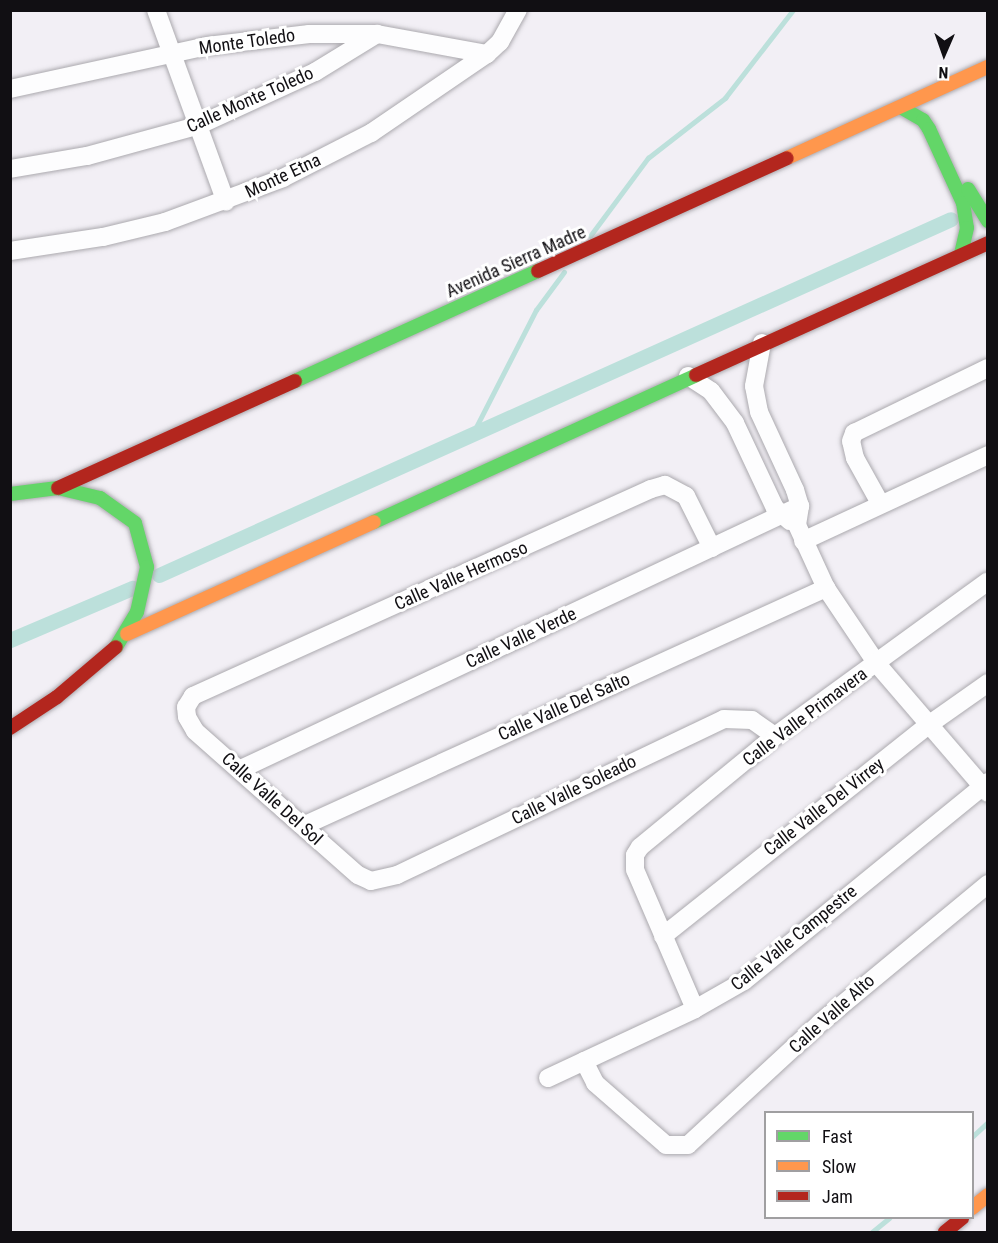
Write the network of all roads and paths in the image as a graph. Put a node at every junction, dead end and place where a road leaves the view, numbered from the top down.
1 (156, 10) edge
2 (517, 15) edge
3 (377, 34) junction
4 (171, 54) junction
5 (487, 54) junction
6 (987, 67) edge
7 (10, 89) edge
8 (936, 92) junction
9 (902, 108) junction
10 (197, 126) junction
11 (10, 169) edge
12 (226, 202) junction
13 (987, 221) edge
14 (987, 243) edge
15 (10, 251) edge
16 (961, 254) junction
17 (762, 343) junction
18 (987, 368) edge
19 (688, 376) junction
20 (759, 412) junction
21 (735, 423) junction
22 (987, 455) edge
23 (58, 488) junction
24 (10, 494) edge
25 (880, 503) junction
26 (800, 506) junction
27 (780, 516) junction
28 (800, 533) junction
29 (712, 548) junction
30 (987, 581) edge
31 (826, 588) junction
32 (127, 634) junction
33 (877, 664) junction
34 (987, 683) edge
35 (186, 707) joint
36 (927, 726) junction
37 (10, 728) edge
38 (775, 736) junction
39 (241, 769) junction
40 (985, 787) edge
41 (303, 826) junction
42 (371, 881) joint
43 (987, 884) edge
44 (663, 936) junction
45 (695, 1009) junction
46 (584, 1061) junction
47 (548, 1078) dead end
48 (987, 1195) edge
49 (974, 1206) edge
50 (961, 1219) edge
51 (945, 1233) edge

1 - 4 street
2 - 5 street, Monte Etna
3 - 4 street, Monte Toledo
3 - 5 street, Monte Toledo
3 - 10 street, Calle Monte Toledo
4 - 7 street, Monte Toledo
4 - 10 street
5 - 12 street, Monte Etna
6 - 8 main road, Avenida Sierra Madre
8 - 9 main road, Avenida Sierra Madre
8 - 13 main road
9 - 16 main road
9 - 23 main road, Avenida Sierra Madre
10 - 11 street, Calle Monte Toledo
10 - 12 street
12 - 15 street, Monte Etna
14 - 16 main road
16 - 17 main road
17 - 19 main road
17 - 20 street
18 - 25 street
19 - 21 street
19 - 32 main road
20 - 21 street
20 - 26 street
21 - 27 street
22 - 25 street
23 - 24 main road
23 - 32 main road
25 - 28 street
26 - 27 street, Calle Valle Verde
26 - 28 street
27 - 28 street
27 - 29 street, Calle Valle Verde
28 - 31 street
29 - 35 street, Calle Valle Hermoso
29 - 39 street, Calle Valle Verde
30 - 33 street, Calle Valle Primavera
31 - 33 street
31 - 41 street, Calle Valle Del Salto
32 - 37 main road
33 - 36 street
33 - 38 street, Calle Valle Primavera
34 - 36 street, Calle Valle Del Virrey
35 - 39 street, Calle Valle Del Sol
36 - 40 street
36 - 44 street, Calle Valle Del Virrey
38 - 42 street, Calle Valle Soleado
38 - 44 street, Calle Valle Primavera
39 - 41 street, Calle Valle Del Sol
40 - 45 street, Calle Valle Campestre
41 - 42 street, Calle Valle Del Sol
43 - 46 street, Calle Valle Alto
44 - 45 street
45 - 46 street, Calle Valle Campestre
46 - 47 street, Calle Valle Campestre
48 - 49 main road
50 - 51 main road

